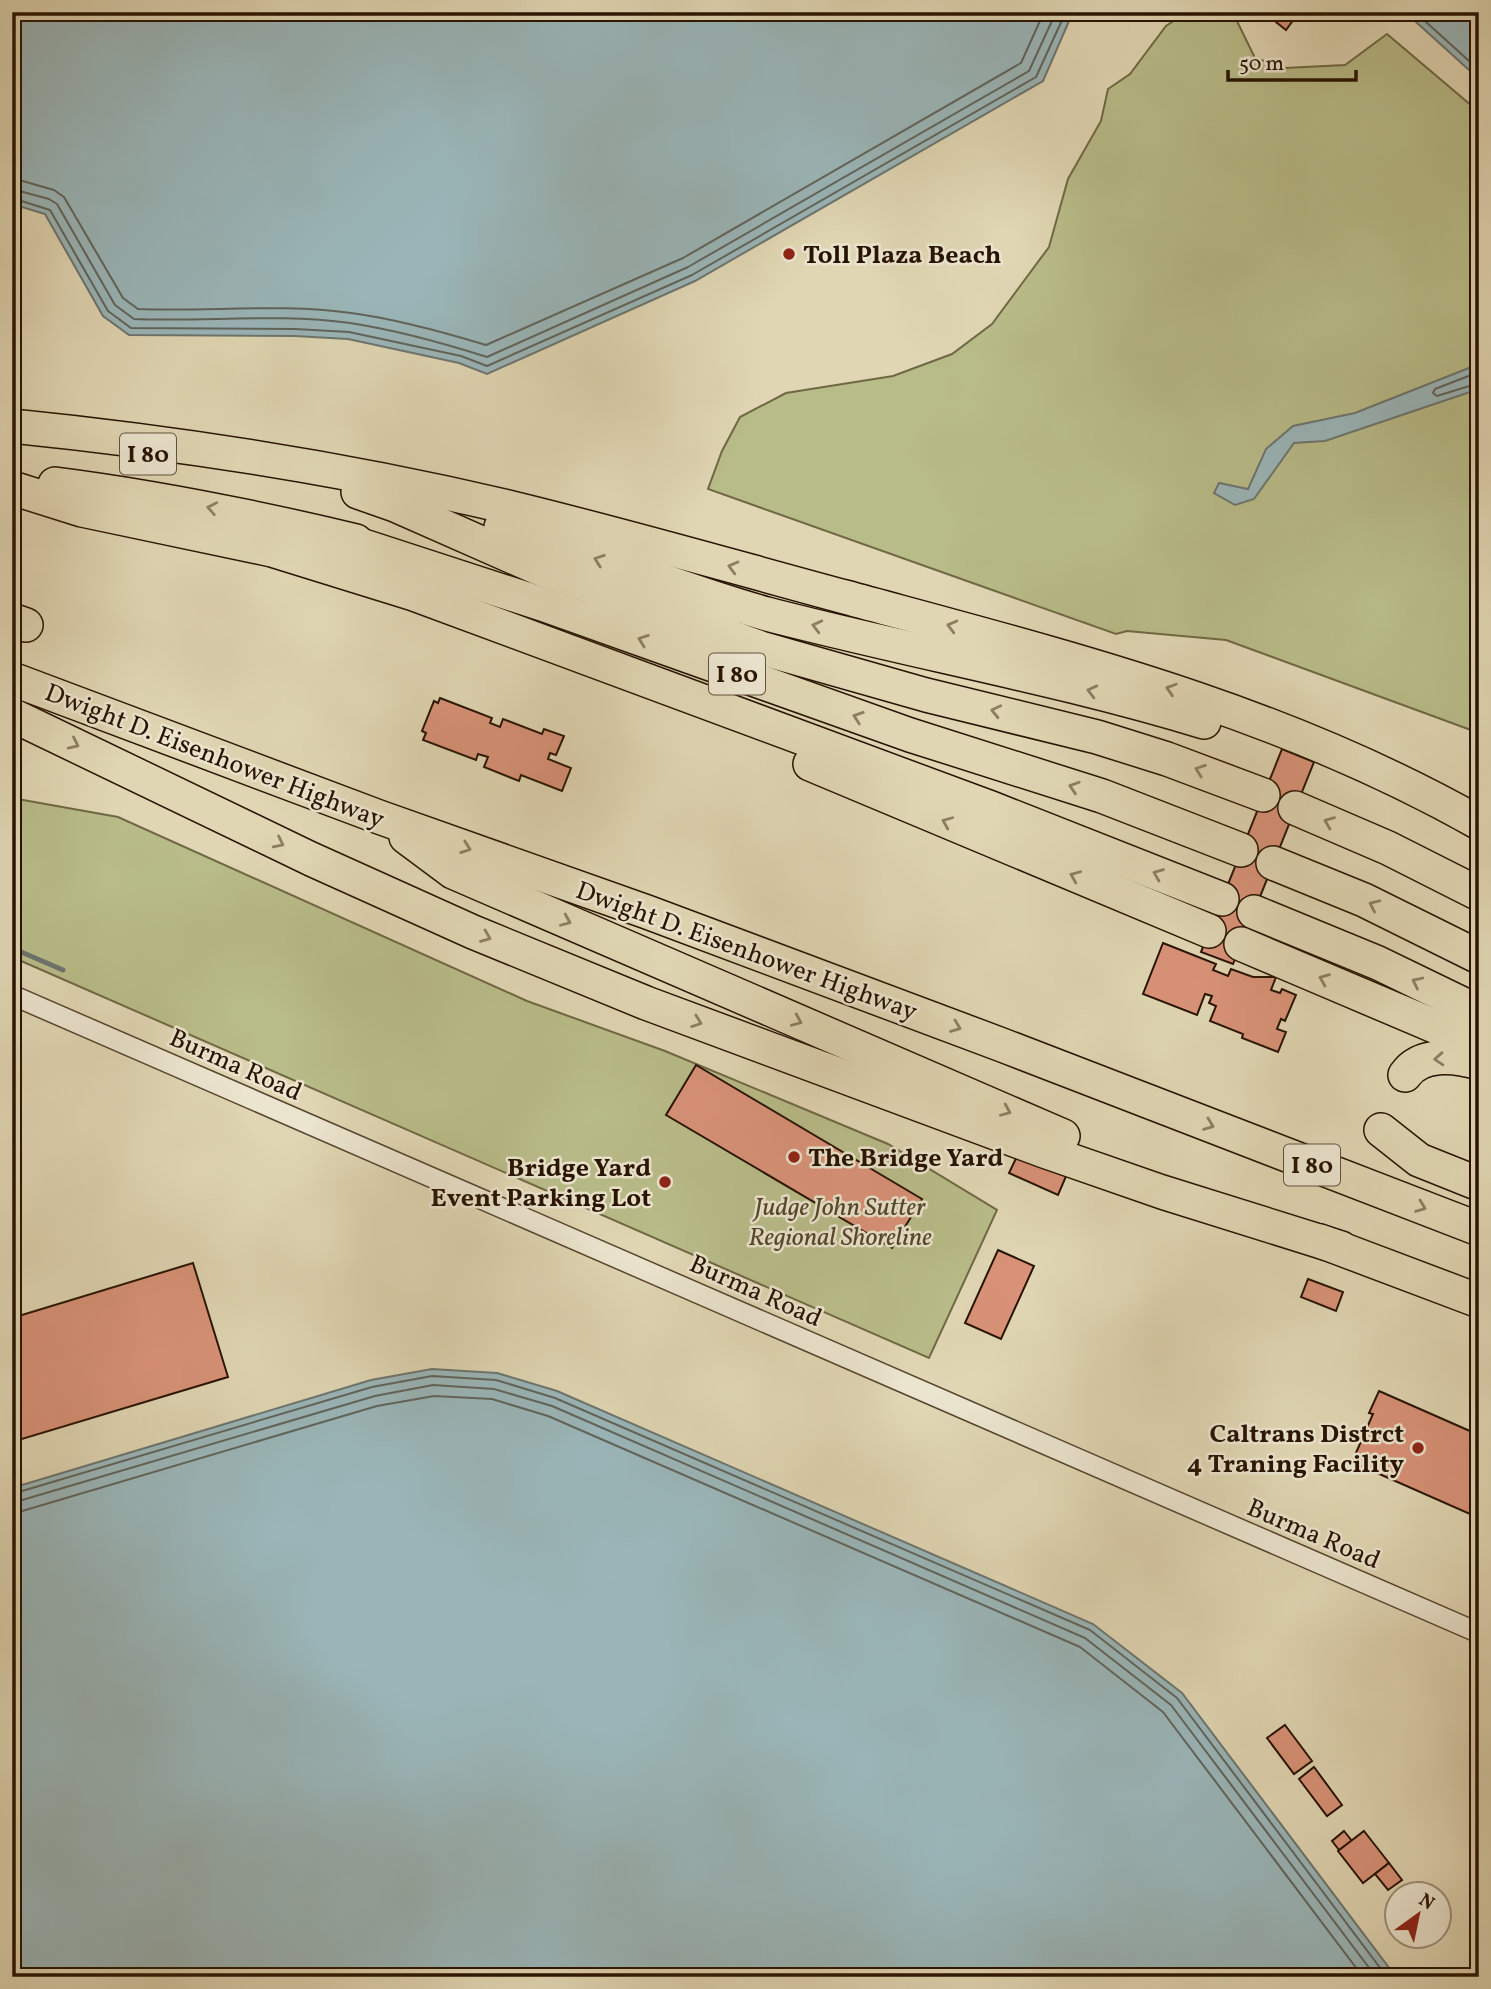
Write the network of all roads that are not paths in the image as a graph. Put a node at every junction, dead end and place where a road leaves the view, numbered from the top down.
1 (12, 426) edge
2 (12, 440) edge
3 (12, 478) edge
4 (12, 488) edge
5 (349, 489) junction
6 (12, 513) edge
7 (336, 537) junction
8 (555, 574) junction
9 (12, 679) edge
10 (12, 715) edge
11 (1263, 795) dead end
12 (1295, 808) dead end
13 (379, 817) junction
14 (1479, 823) edge
15 (1479, 848) edge
16 (1241, 849) dead end
17 (1273, 863) dead end
18 (1479, 894) edge
19 (1222, 899) dead end
20 (1254, 912) dead end
21 (1209, 931) dead end
22 (1241, 944) dead end
23 (1479, 957) edge
24 (12, 995) edge
25 (1479, 1012) edge
26 (1479, 1045) edge
27 (1479, 1062) edge
28 (1405, 1075) dead end
29 (1381, 1130) dead end
30 (1479, 1184) edge
31 (1479, 1229) edge
32 (1341, 1248) junction
33 (1479, 1301) edge
34 (1479, 1633) edge

14 -> 1 highway
2 - 5 highway, I 80
7 -> 3 highway, I 80
19 -> 4 highway, I 80
5 - 8 highway, I 80
15 -> 5 highway
21 -> 6 highway, I 80
7 - 8 highway, I 80
16 -> 7 highway, I 80
11 -> 8 highway, I 80
9 - 13 highway, Dwight D. Eisenhower Highway / I 80
10 -> 32 highway
18 -> 12 highway
13 -> 31 highway, Dwight D. Eisenhower Highway / I 80
13 -> 32 highway
23 -> 17 highway
25 -> 20 highway
26 -> 22 highway
24 - 34 street, Burma Road
27 -> 28 highway
29 - 30 highway
32 - 33 highway

